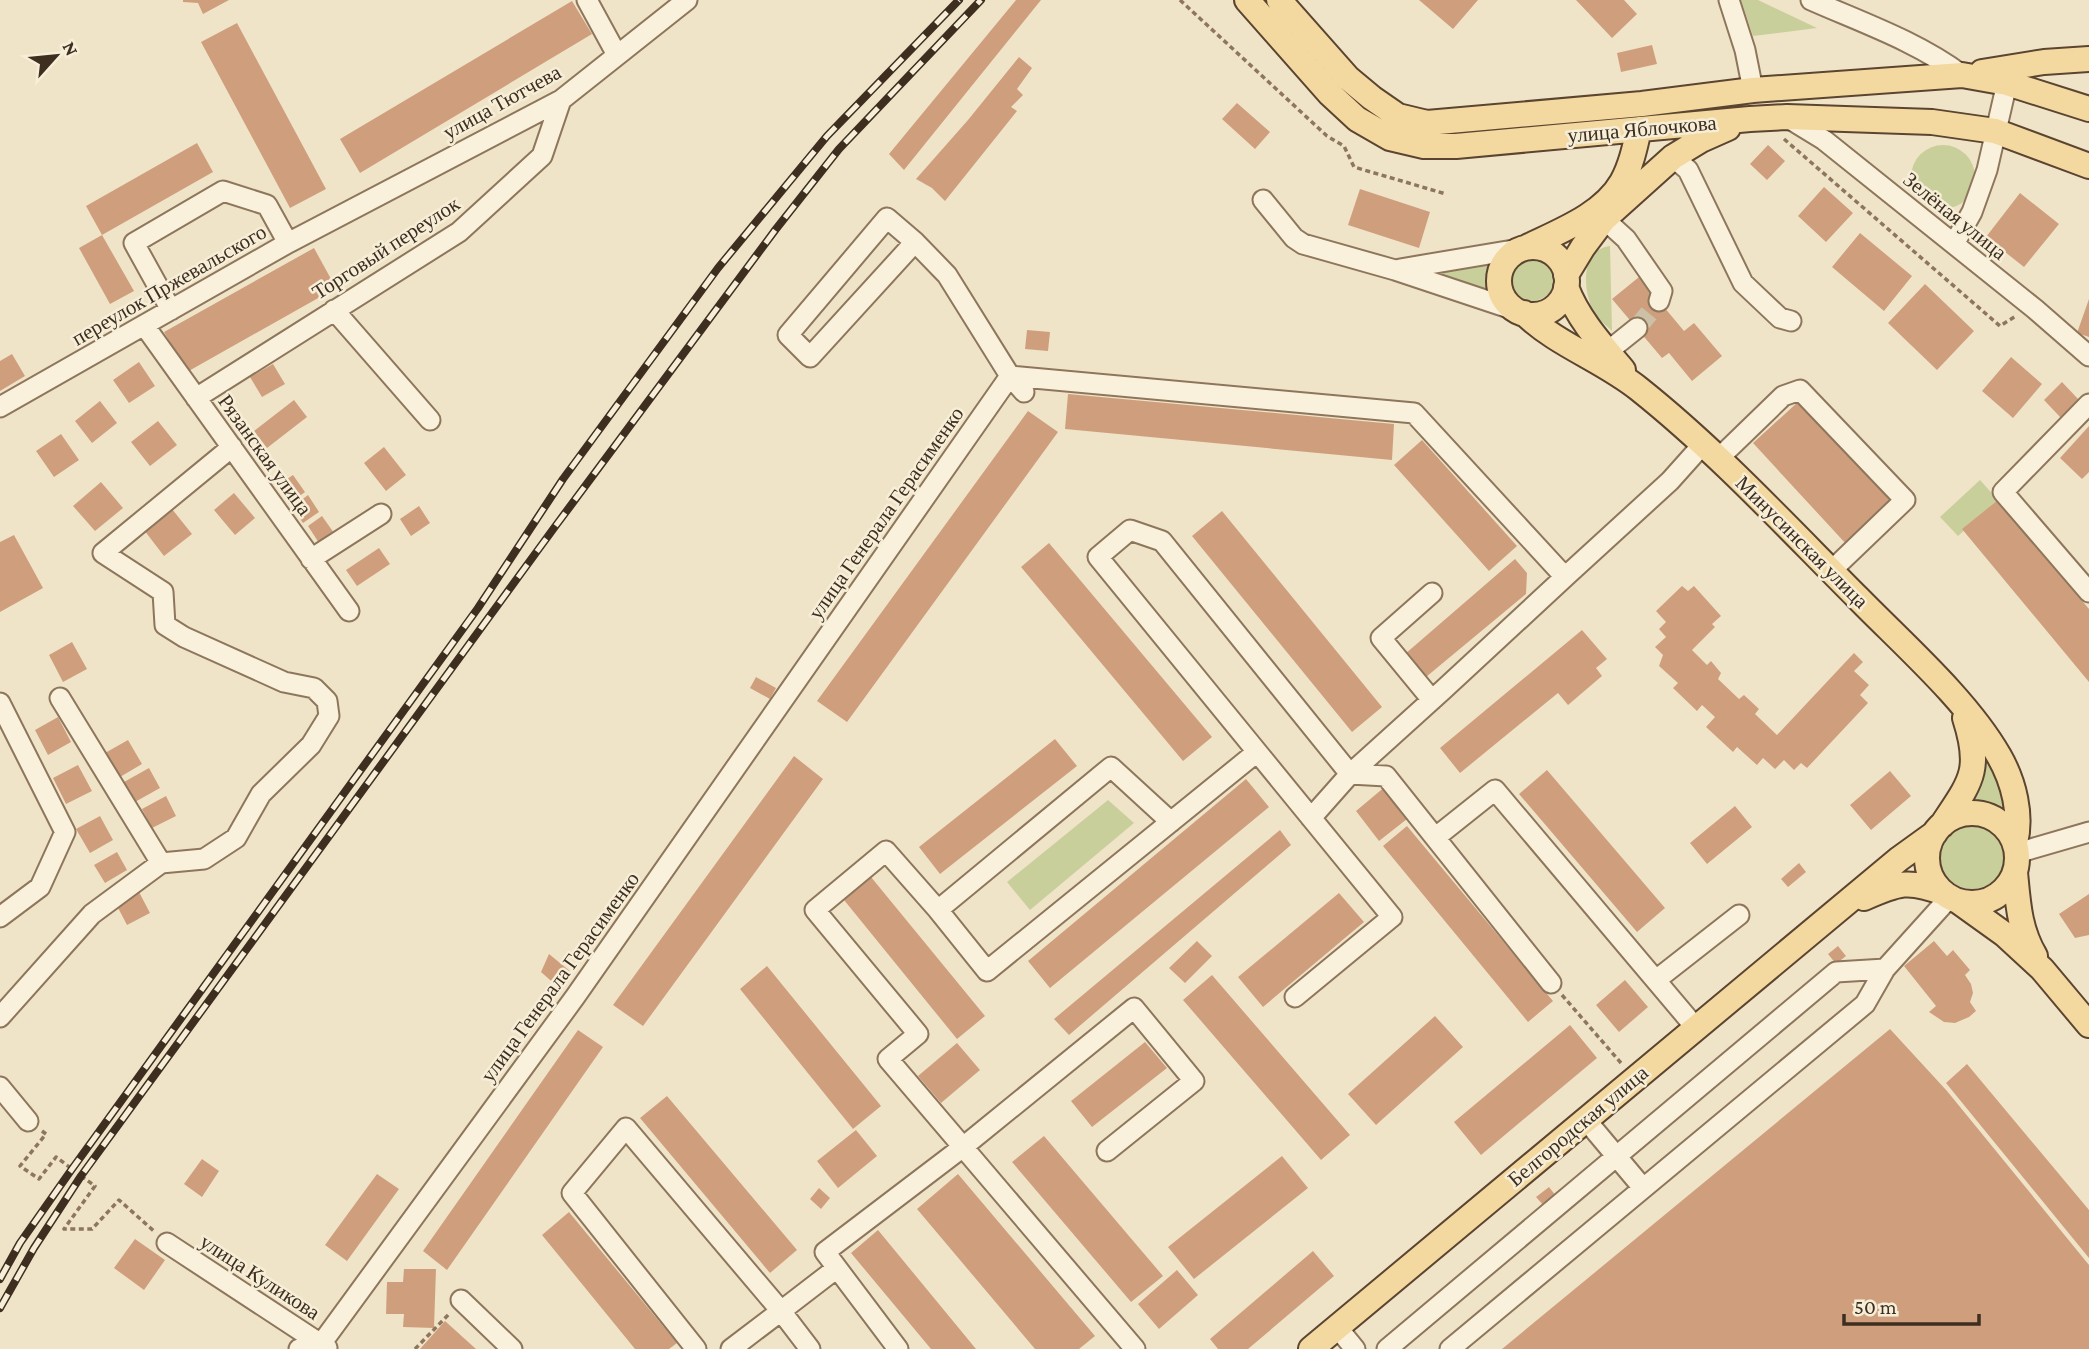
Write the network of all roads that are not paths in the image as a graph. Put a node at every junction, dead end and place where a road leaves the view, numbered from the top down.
1 (587, 0) edge
2 (687, 0) edge
3 (1247, 0) edge
4 (1279, 0) edge
5 (1729, 0) edge
6 (1822, 3) edge
7 (617, 55) junction
8 (2089, 59) edge
9 (1962, 75) junction
10 (2007, 83) junction
11 (1753, 90) junction
12 (561, 100) junction
13 (2089, 109) edge
14 (1750, 118) junction
15 (1783, 127) junction
16 (1639, 129) junction
17 (1995, 131) junction
18 (1602, 133) junction
19 (1673, 157) junction
20 (2089, 166) edge
21 (1624, 177) junction
22 (1263, 200) dead end
23 (361, 204) joint
24 (1604, 219) junction
25 (915, 242) junction
26 (288, 243) junction
27 (1954, 244) junction
28 (1523, 248) junction
29 (1395, 270) junction
30 (1566, 281) junction
31 (1660, 301) dead end
32 (171, 310) junction
33 (334, 310) junction
34 (1520, 312) junction
35 (1791, 321) dead end
36 (145, 325) junction
37 (1637, 328) tunnel mouth
38 (1607, 352) junction
39 (2089, 356) edge
40 (1010, 376) junction
41 (1637, 387) junction
42 (1024, 392) dead end
43 (196, 398) junction
44 (2089, 404) edge
45 (0, 407) edge
46 (430, 420) dead end
47 (232, 447) junction
48 (1712, 451) junction
49 (381, 514) dead end
50 (312, 559) junction
51 (1831, 571) junction
52 (1565, 577) junction
53 (1432, 593) dead end
54 (2089, 593) edge
55 (349, 611) dead end
56 (60, 698) dead end
57 (1432, 700) junction
58 (1960, 704) junction
59 (2, 710) edge
60 (1257, 752) junction
61 (1350, 774) junction
62 (1311, 818) junction
63 (1171, 822) junction
64 (1938, 829) junction
65 (2089, 832) edge
66 (1436, 837) junction
67 (2016, 856) junction
68 (161, 863) junction
69 (1951, 897) junction
70 (1847, 904) junction
71 (938, 910) junction
72 (1740, 915) dead end
73 (0, 917) edge
74 (1885, 969) junction
75 (2042, 969) junction
76 (1656, 980) junction
77 (1551, 983) road end
78 (1295, 997) dead end
79 (0, 1017) edge
80 (2089, 1025) edge
81 (1696, 1028) junction
82 (0, 1087) edge
83 (1586, 1120) junction
84 (28, 1121) dead end
85 (963, 1147) junction
86 (1107, 1151) dead end
87 (1616, 1157) junction
88 (1643, 1188) junction
89 (167, 1243) road end
90 (837, 1268) junction
91 (461, 1300) road end
92 (781, 1311) junction
93 (1337, 1327) junction
94 (324, 1346) edge
95 (299, 1349) edge
96 (512, 1349) edge
97 (696, 1349) edge
98 (731, 1349) edge
99 (810, 1349) edge
100 (898, 1349) edge
101 (1135, 1349) edge
102 (1311, 1349) edge
103 (1355, 1349) edge
104 (1387, 1349) edge
105 (1450, 1349) edge

1 - 7 street
2 - 7 street, улица Тютчева
3 - 18 main road, улица Яблочкова
4 - 11 main road, улица Яблочкова
5 - 11 street
6 - 9 street
7 - 12 street, улица Тютчева
8 - 9 main road
9 - 10 main road, улица Яблочкова
9 - 11 main road, улица Яблочкова
10 - 13 main road, улица Яблочкова
10 - 17 street
12 - 23 street, улица Тютчева
12 - 33 street, Торговый переулок
14 - 15 main road, улица Яблочкова
14 - 16 main road, улица Яблочкова
14 - 19 main road
15 - 17 main road, улица Яблочкова
15 - 27 street, Зелёная улица
16 - 18 main road, улица Яблочкова
16 - 21 main road
17 - 20 main road, улица Яблочкова
17 - 27 street
18 - 21 main road
19 - 24 main road
19 - 35 street
21 - 28 main road
22 - 29 street
23 - 26 street, переулок Пржевальского
24 - 30 main road
24 - 31 street
25 - 25 street
25 - 40 street
26 - 32 street, переулок Пржевальского
26 - 32 street
27 - 39 street, Зелёная улица
28 - 29 street
28 - 30 main road
28 - 34 main road
29 - 34 street
30 - 34 main road
30 - 38 main road, Минусинская улица
32 - 36 street, переулок Пржевальского
33 - 43 street, Торговый переулок
33 - 46 street
34 - 41 main road, Минусинская улица
36 - 43 street, Рязанская улица
36 - 45 street, переулок Пржевальского
37 - 38 street
38 - 41 main road, Минусинская улица
40 - 42 street
40 - 52 street
40 - 94 street, улица Генерала Герасименко
41 - 48 main road, Минусинская улица
43 - 47 street, Рязанская улица
44 - 54 street
47 - 50 street, Рязанская улица
47 - 68 street
48 - 51 main road, Минусинская улица
48 - 51 street
48 - 52 street
49 - 50 street
50 - 55 street, Рязанская улица
51 - 58 main road, Минусинская улица
52 - 57 street
53 - 57 street
56 - 68 street
57 - 61 street
58 - 64 main road, Минусинская улица
58 - 67 main road, Минусинская улица
59 - 73 street
60 - 61 street
60 - 62 street
60 - 63 street
61 - 62 street
61 - 66 street
62 - 78 street
63 - 71 street
63 - 71 street
64 - 67 main road
64 - 69 main road
64 - 70 main road, Белгородская улица
65 - 67 street
66 - 76 street
66 - 77 street
67 - 69 main road
67 - 75 main road, Минусинская улица
68 - 79 street
69 - 70 main road, Белгородская улица
69 - 74 street
69 - 75 main road
70 - 81 main road, Белгородская улица
71 - 85 street
72 - 76 street
74 - 87 street
74 - 88 street
75 - 80 main road
76 - 81 street
81 - 83 main road, Белгородская улица
82 - 84 street
83 - 87 street
83 - 93 main road, Белгородская улица
85 - 86 street
85 - 90 street
85 - 101 street
87 - 88 street
87 - 104 street
88 - 105 street
89 - 94 street, улица Куликова
90 - 92 street
90 - 100 street
91 - 96 street
92 - 97 street
92 - 98 street
92 - 99 street
93 - 102 main road, Белгородская улица
93 - 103 street
94 - 95 street

